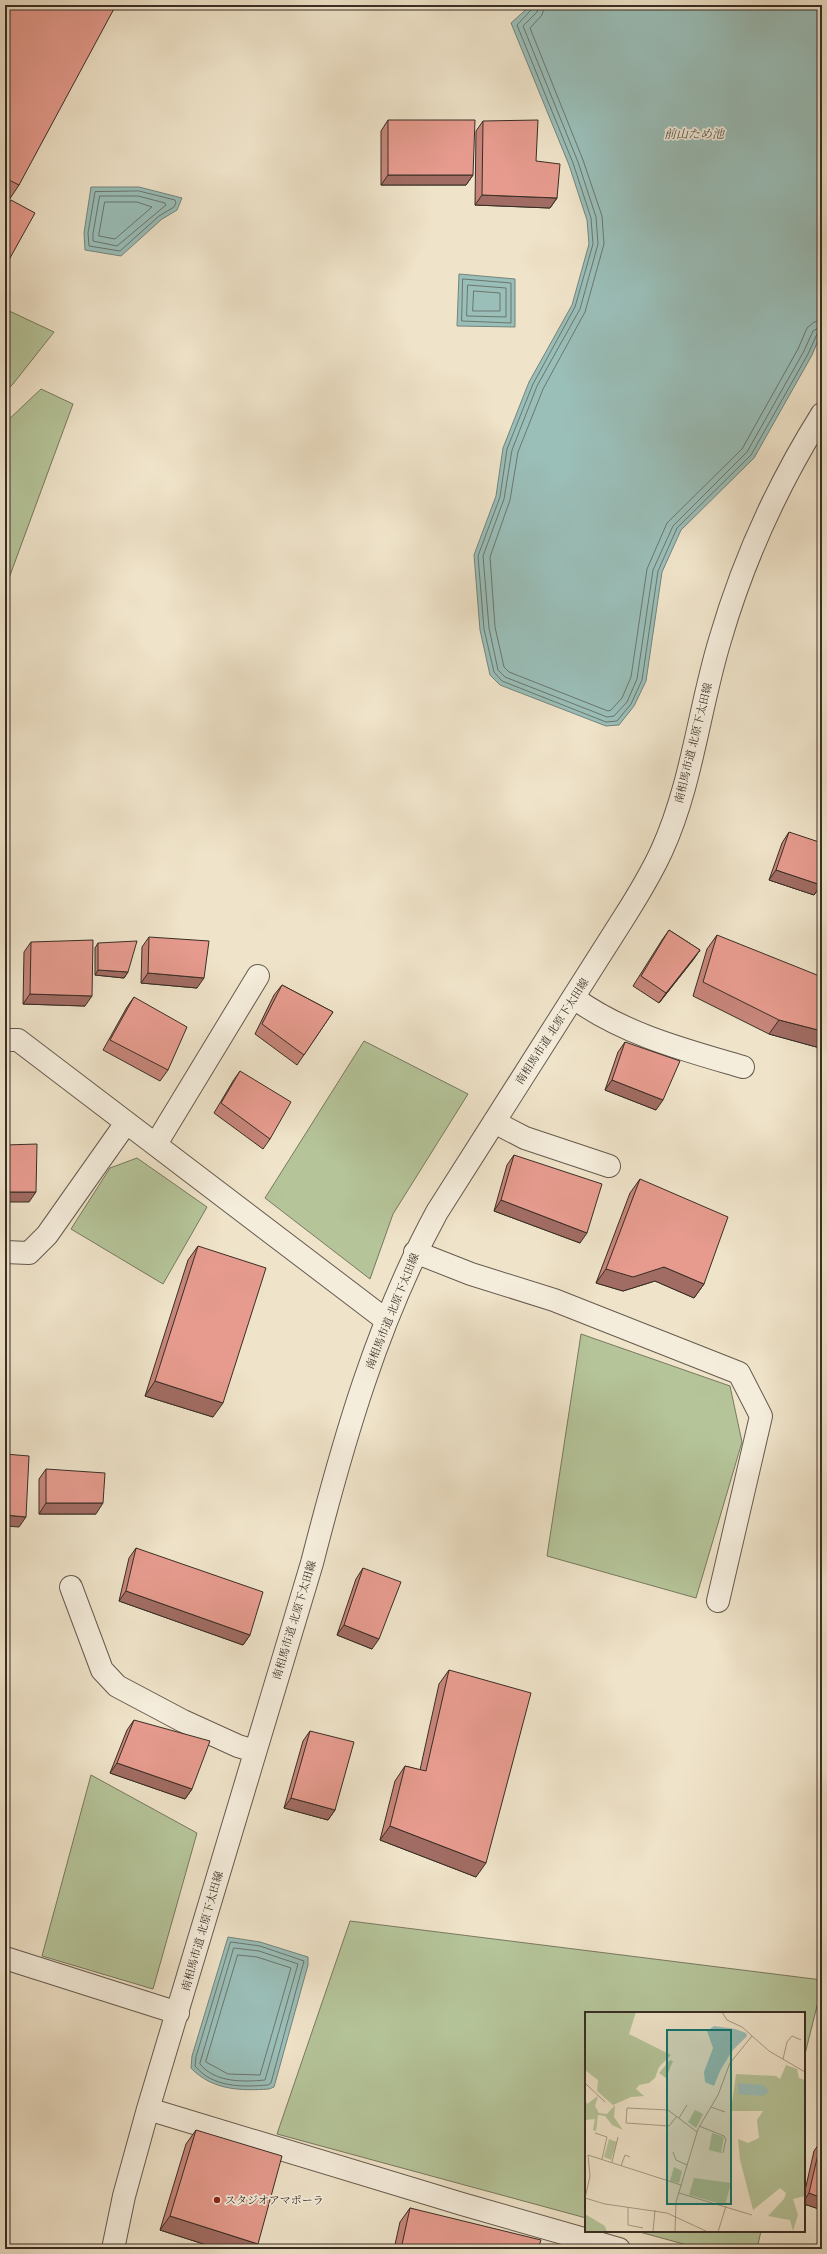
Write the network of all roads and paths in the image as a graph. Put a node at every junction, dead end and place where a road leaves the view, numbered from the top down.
1 (822, 414) edge
2 (258, 976) dead end
3 (574, 998) junction
4 (5, 1040) edge
5 (743, 1067) dead end
6 (494, 1122) junction
7 (126, 1123) junction
8 (156, 1144) junction
9 (609, 1166) dead end
10 (5, 1252) edge
11 (415, 1252) junction
12 (386, 1320) junction
13 (71, 1587) dead end
14 (718, 1601) dead end
15 (254, 1752) junction
16 (5, 1958) edge
17 (178, 2014) junction
18 (148, 2109) junction
19 (113, 2249) edge
20 (619, 2249) edge

1 - 3 street, 南相馬市道 北原下太田線
2 - 8 street
3 - 5 street
3 - 6 street, 南相馬市道 北原下太田線
4 - 7 street
6 - 9 street
6 - 11 street, 南相馬市道 北原下太田線
7 - 8 street
7 - 10 street
8 - 12 street
11 - 12 street, 南相馬市道 北原下太田線
11 - 14 street
12 - 15 street, 南相馬市道 北原下太田線
13 - 15 street
15 - 17 street, 南相馬市道 北原下太田線
16 - 17 street
17 - 18 street, 南相馬市道 北原下太田線
18 - 19 street, 南相馬市道 北原下太田線
18 - 20 street

